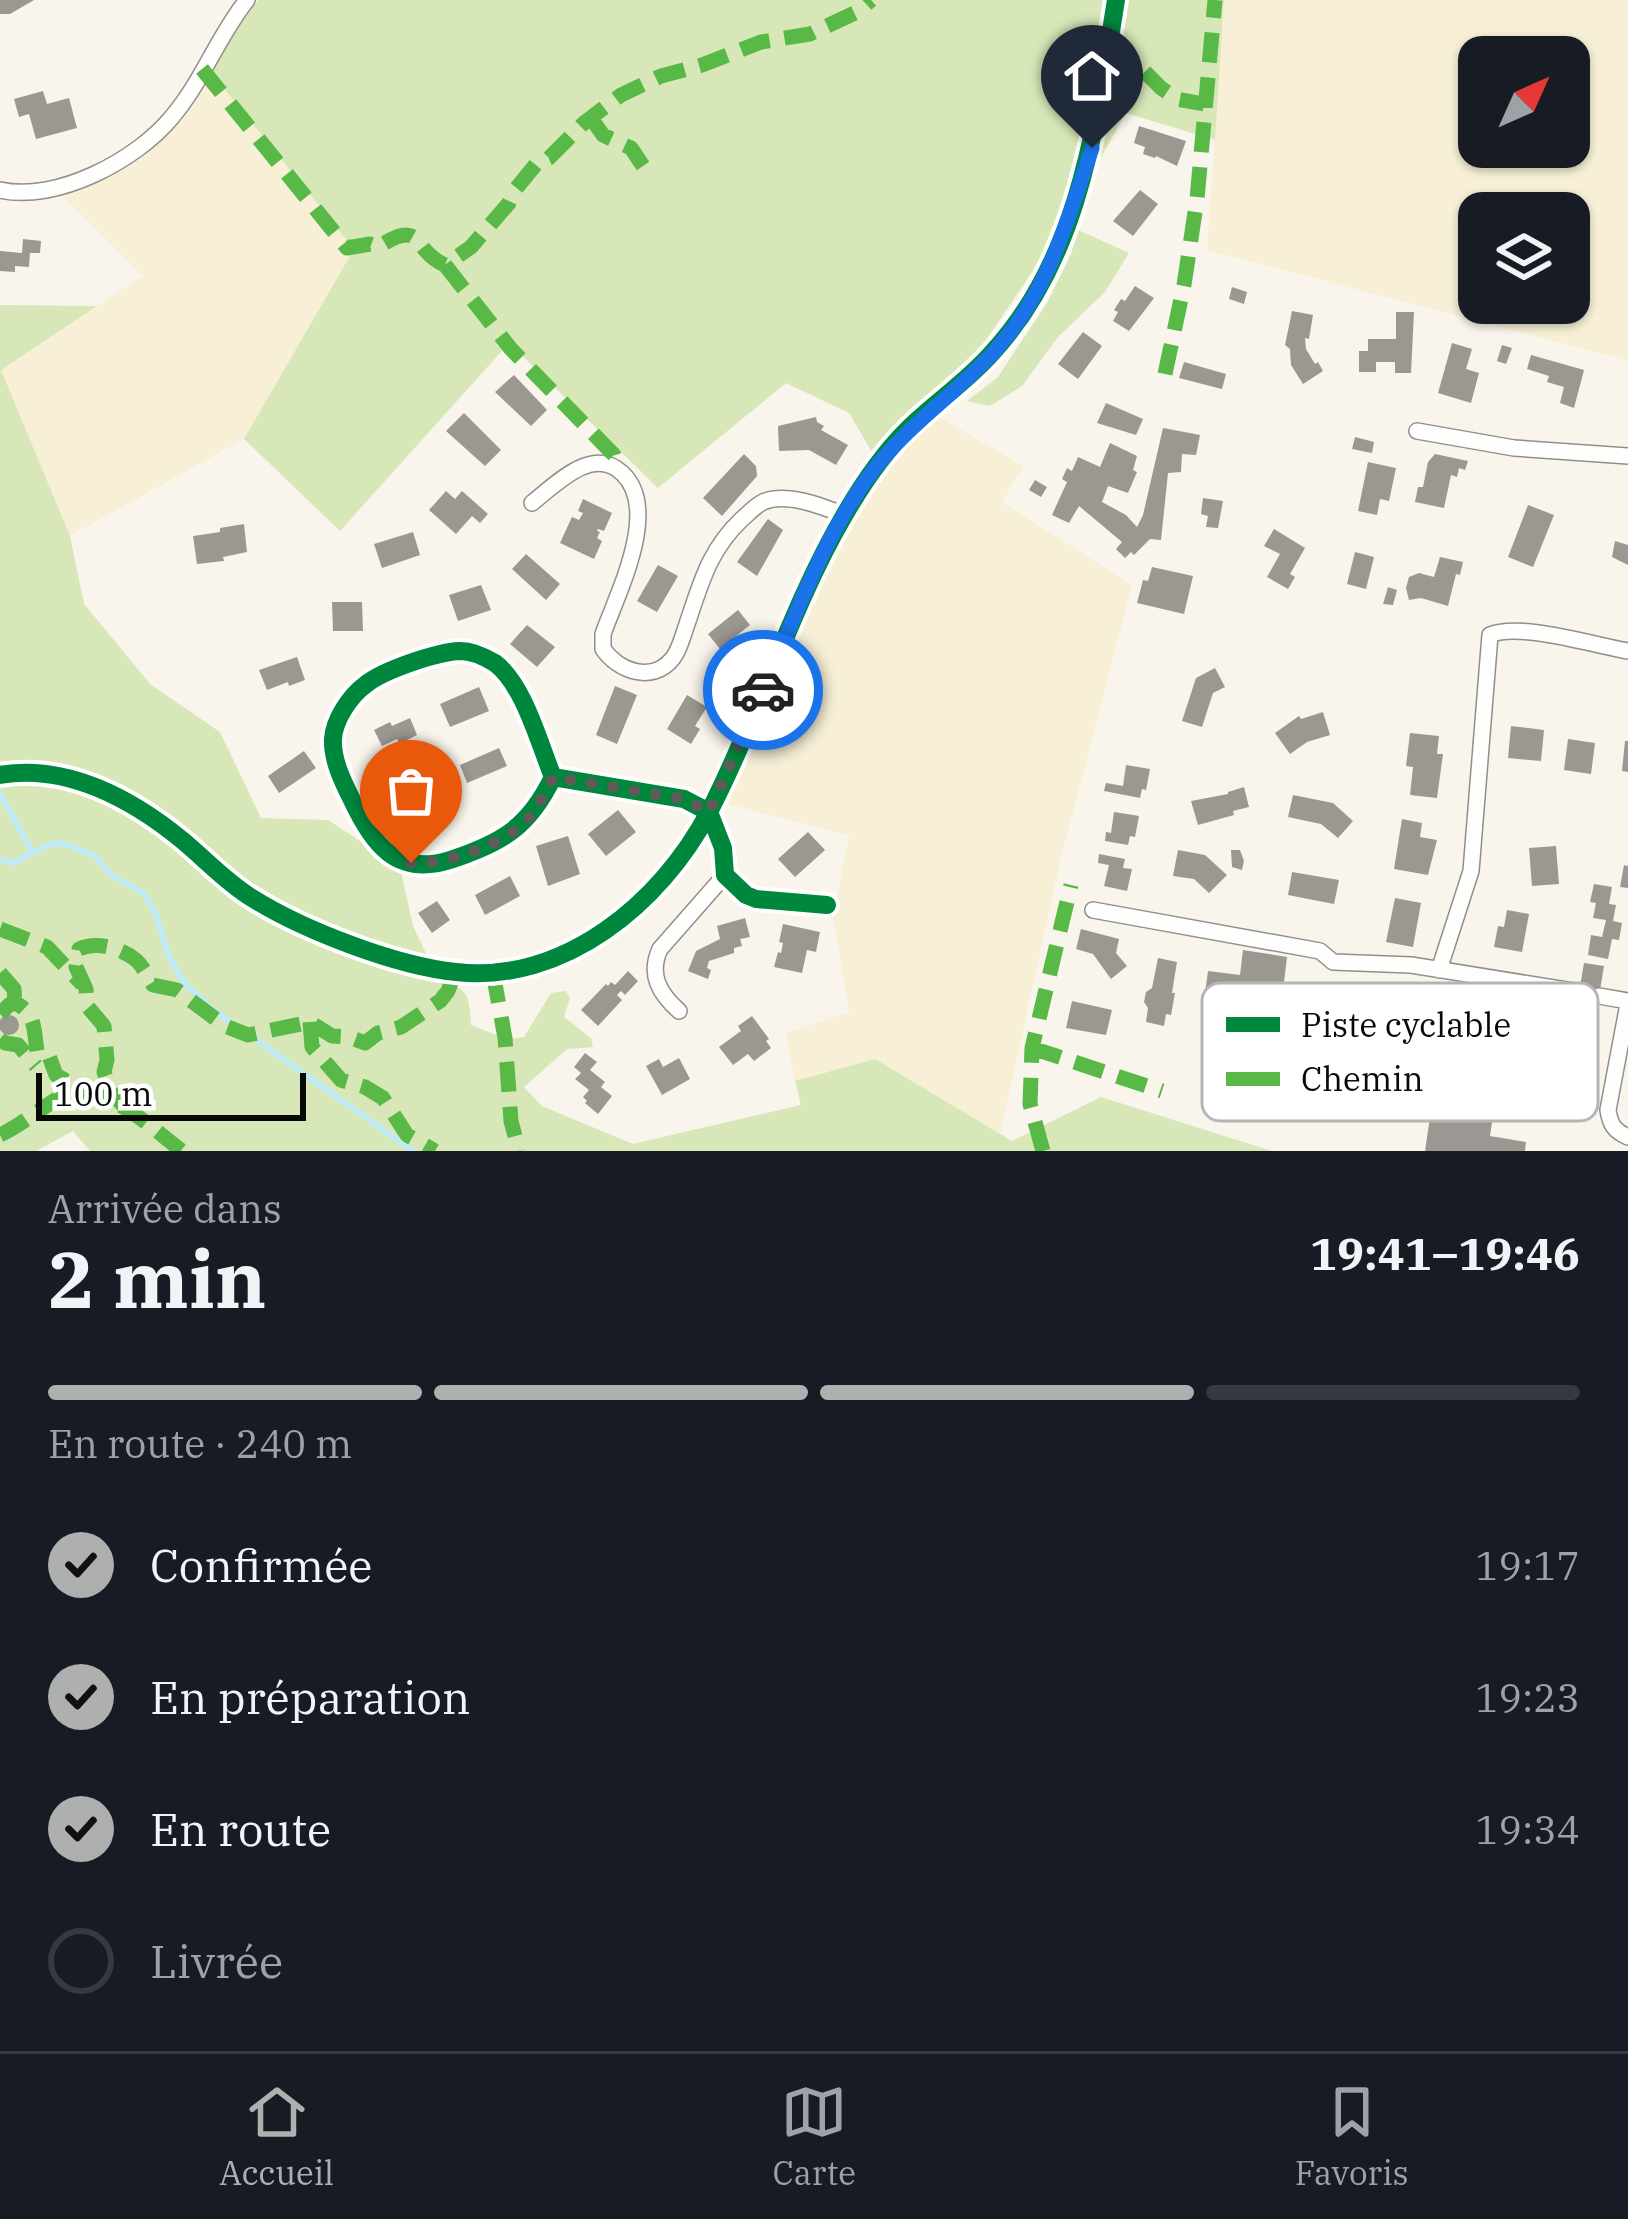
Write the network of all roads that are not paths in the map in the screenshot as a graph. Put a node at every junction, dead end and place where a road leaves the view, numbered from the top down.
1 (248, 0) edge
2 (1116, 0) edge
3 (0, 190) edge
4 (1417, 431) dead end
5 (1628, 456) edge
6 (532, 503) dead end
7 (844, 515) junction
8 (1628, 651) edge
9 (0, 776) edge
10 (553, 777) junction
11 (709, 812) junction
12 (725, 875) junction
13 (826, 905) dead end
14 (1093, 910) dead end
15 (1439, 970) junction
16 (1522, 983) edge
17 (1599, 996) dead end
18 (1628, 1002) edge
19 (679, 1011) dead end
20 (1628, 1137) edge

1 - 3 street
2 - 7 street
4 - 5 street
6 - 7 street
7 - 11 street
8 - 15 street
9 - 11 street
10 - 10 street
10 - 11 street
11 - 12 street
12 - 13 street
12 - 19 street
14 - 15 street
15 - 16 street
17 - 18 street
18 - 20 street

